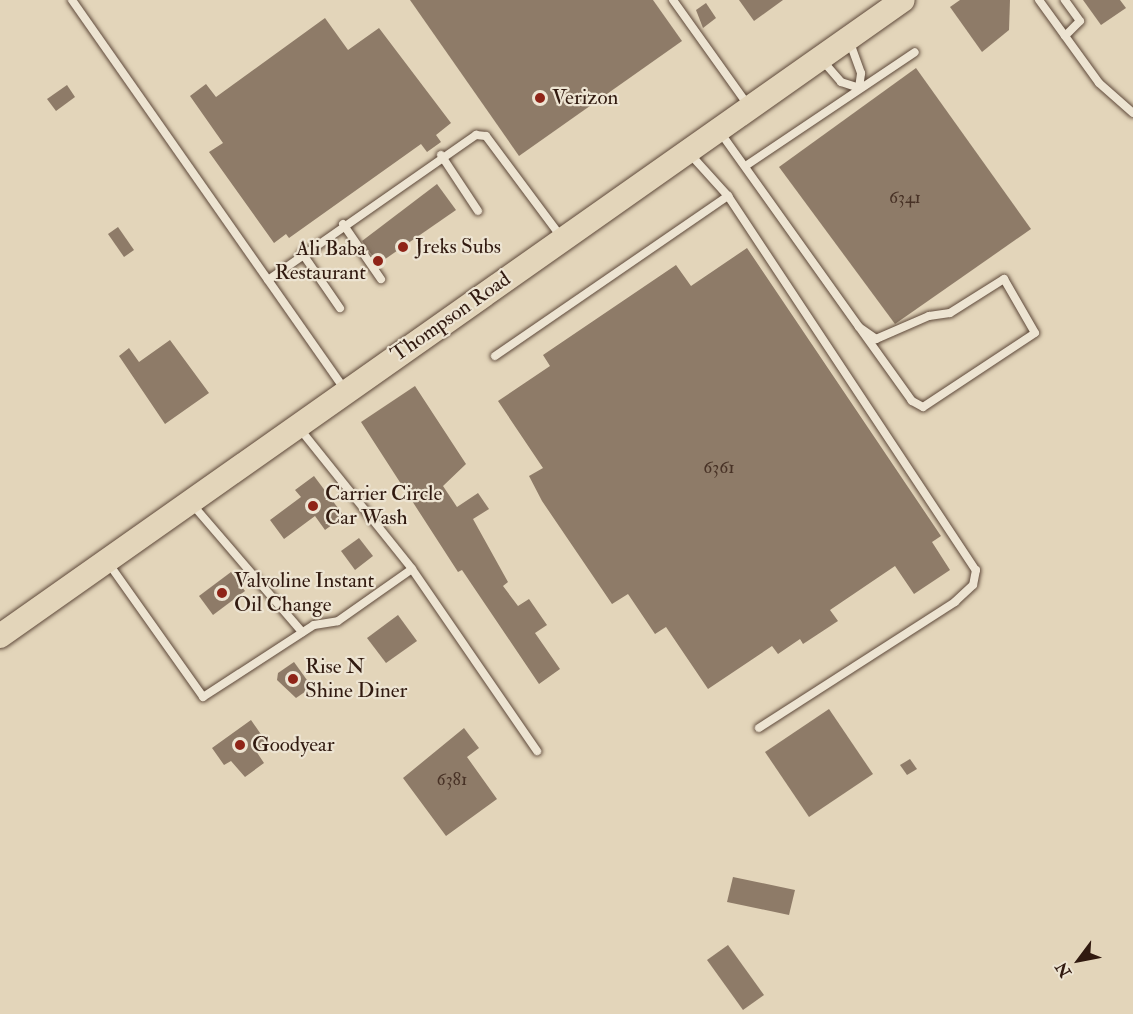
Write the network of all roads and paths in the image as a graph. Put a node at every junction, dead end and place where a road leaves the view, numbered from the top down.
1 (72, 0) edge
2 (673, 0) edge
3 (903, 0) edge
4 (1039, 0) edge
5 (1065, 0) edge
6 (1065, 36) junction
7 (848, 39) junction
8 (915, 52) dead end
9 (821, 59) junction
10 (859, 88) junction
11 (751, 108) junction
12 (1133, 112) edge
13 (719, 130) junction
14 (688, 152) junction
15 (441, 155) junction
16 (747, 165) junction
17 (728, 196) junction
18 (477, 211) dead end
19 (343, 224) junction
20 (563, 239) junction
21 (302, 253) junction
22 (381, 279) dead end
23 (268, 280) junction
24 (340, 308) dead end
25 (859, 327) junction
26 (495, 356) dead end
27 (344, 390) junction
28 (296, 423) junction
29 (188, 500) junction
30 (106, 560) junction
31 (412, 569) junction
32 (302, 632) junction
33 (0, 636) edge
34 (759, 728) dead end
35 (537, 752) dead end

1 - 23 lane
2 - 11 lane
3 - 7 main road, Thompson Road
4 - 6 lane
5 - 6 lane
6 - 12 lane
7 - 9 main road, Thompson Road
7 - 10 lane
8 - 10 lane
9 - 10 lane
9 - 11 main road, Thompson Road
10 - 16 lane
11 - 13 main road, Thompson Road
13 - 14 main road, Thompson Road
13 - 16 lane
14 - 17 lane
14 - 20 main road, Thompson Road
15 - 18 lane
15 - 19 lane
15 - 20 lane
16 - 25 lane
17 - 26 lane
17 - 34 lane
19 - 21 lane
19 - 22 lane
20 - 27 main road, Thompson Road
21 - 23 lane
21 - 24 lane
23 - 27 lane
25 - 25 lane
27 - 28 main road, Thompson Road
28 - 29 main road, Thompson Road
28 - 31 lane
29 - 30 main road, Thompson Road
29 - 32 lane
30 - 32 lane
30 - 33 main road, Thompson Road
31 - 32 lane
31 - 35 lane

